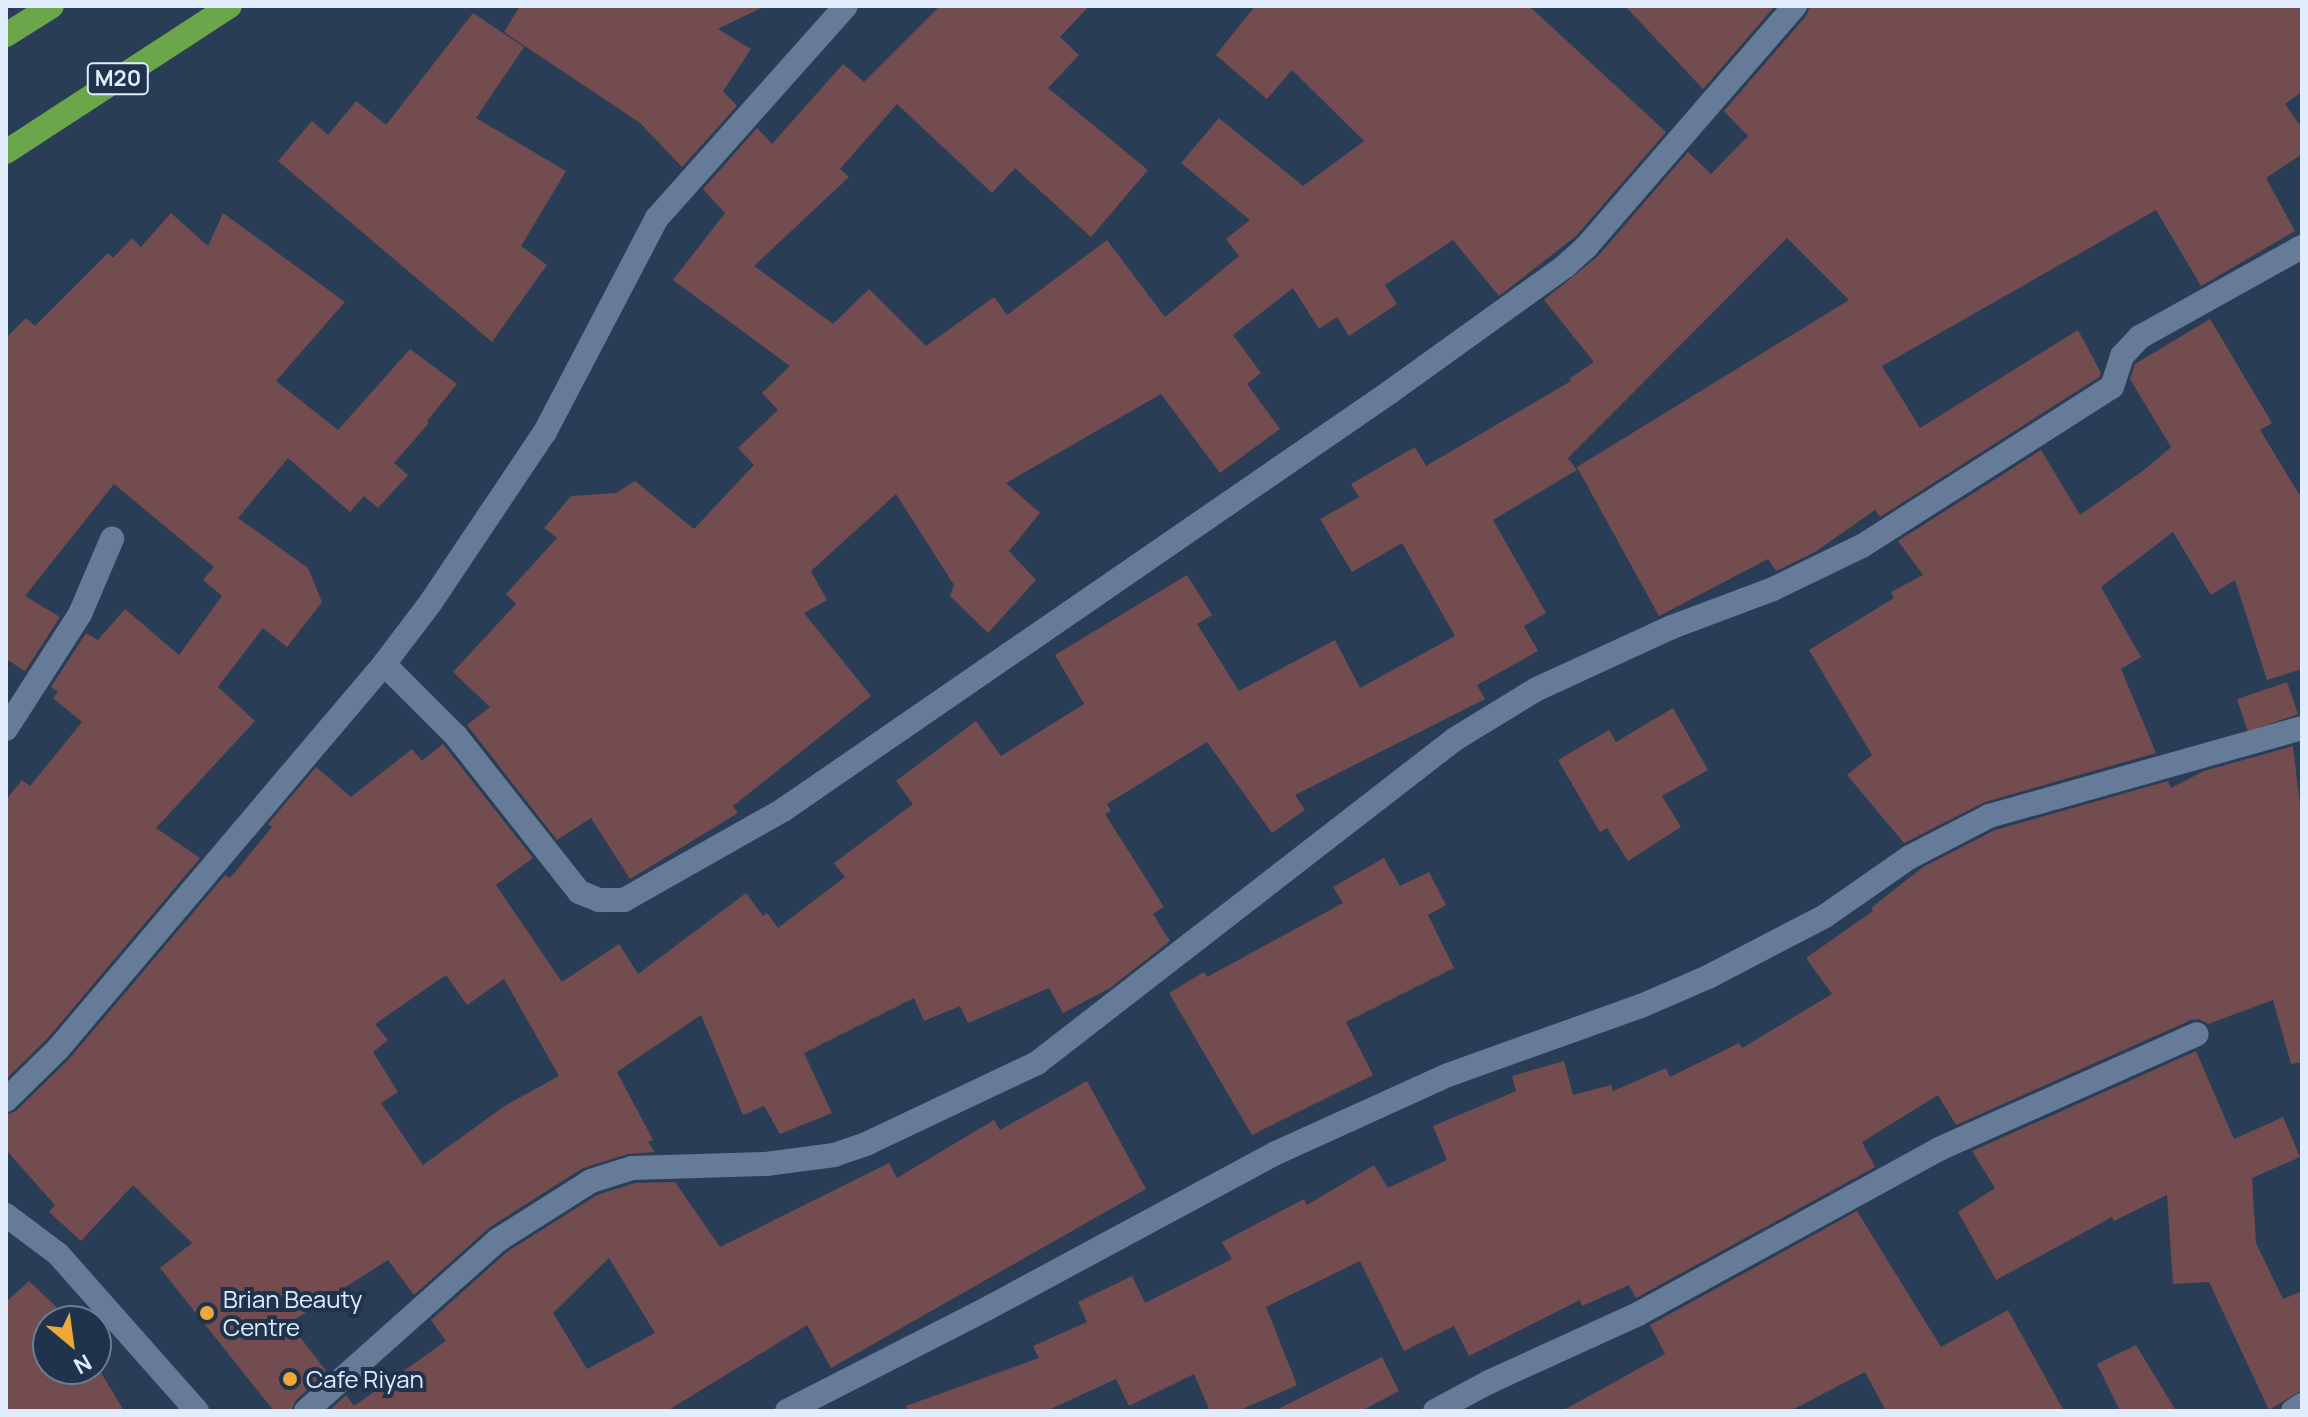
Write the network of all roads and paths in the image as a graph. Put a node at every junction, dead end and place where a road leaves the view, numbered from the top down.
1 (52, 6) edge
2 (230, 6) edge
3 (846, 6) edge
4 (1795, 6) edge
5 (6, 35) edge
6 (6, 152) edge
7 (2302, 247) edge
8 (112, 539) dead end
9 (384, 664) junction
10 (2302, 728) edge
11 (6, 729) edge
12 (2197, 1034) dead end
13 (6, 1100) edge
14 (6, 1215) edge
15 (2302, 1405) edge
16 (197, 1411) edge
17 (306, 1411) edge
18 (787, 1411) edge
19 (1435, 1411) edge
20 (2293, 1411) edge

1 - 5 highway
2 - 6 highway, M20
3 - 9 street
4 - 9 street
7 - 17 street
8 - 11 street
9 - 13 street
10 - 18 street
12 - 19 street
14 - 16 street
15 - 20 street

